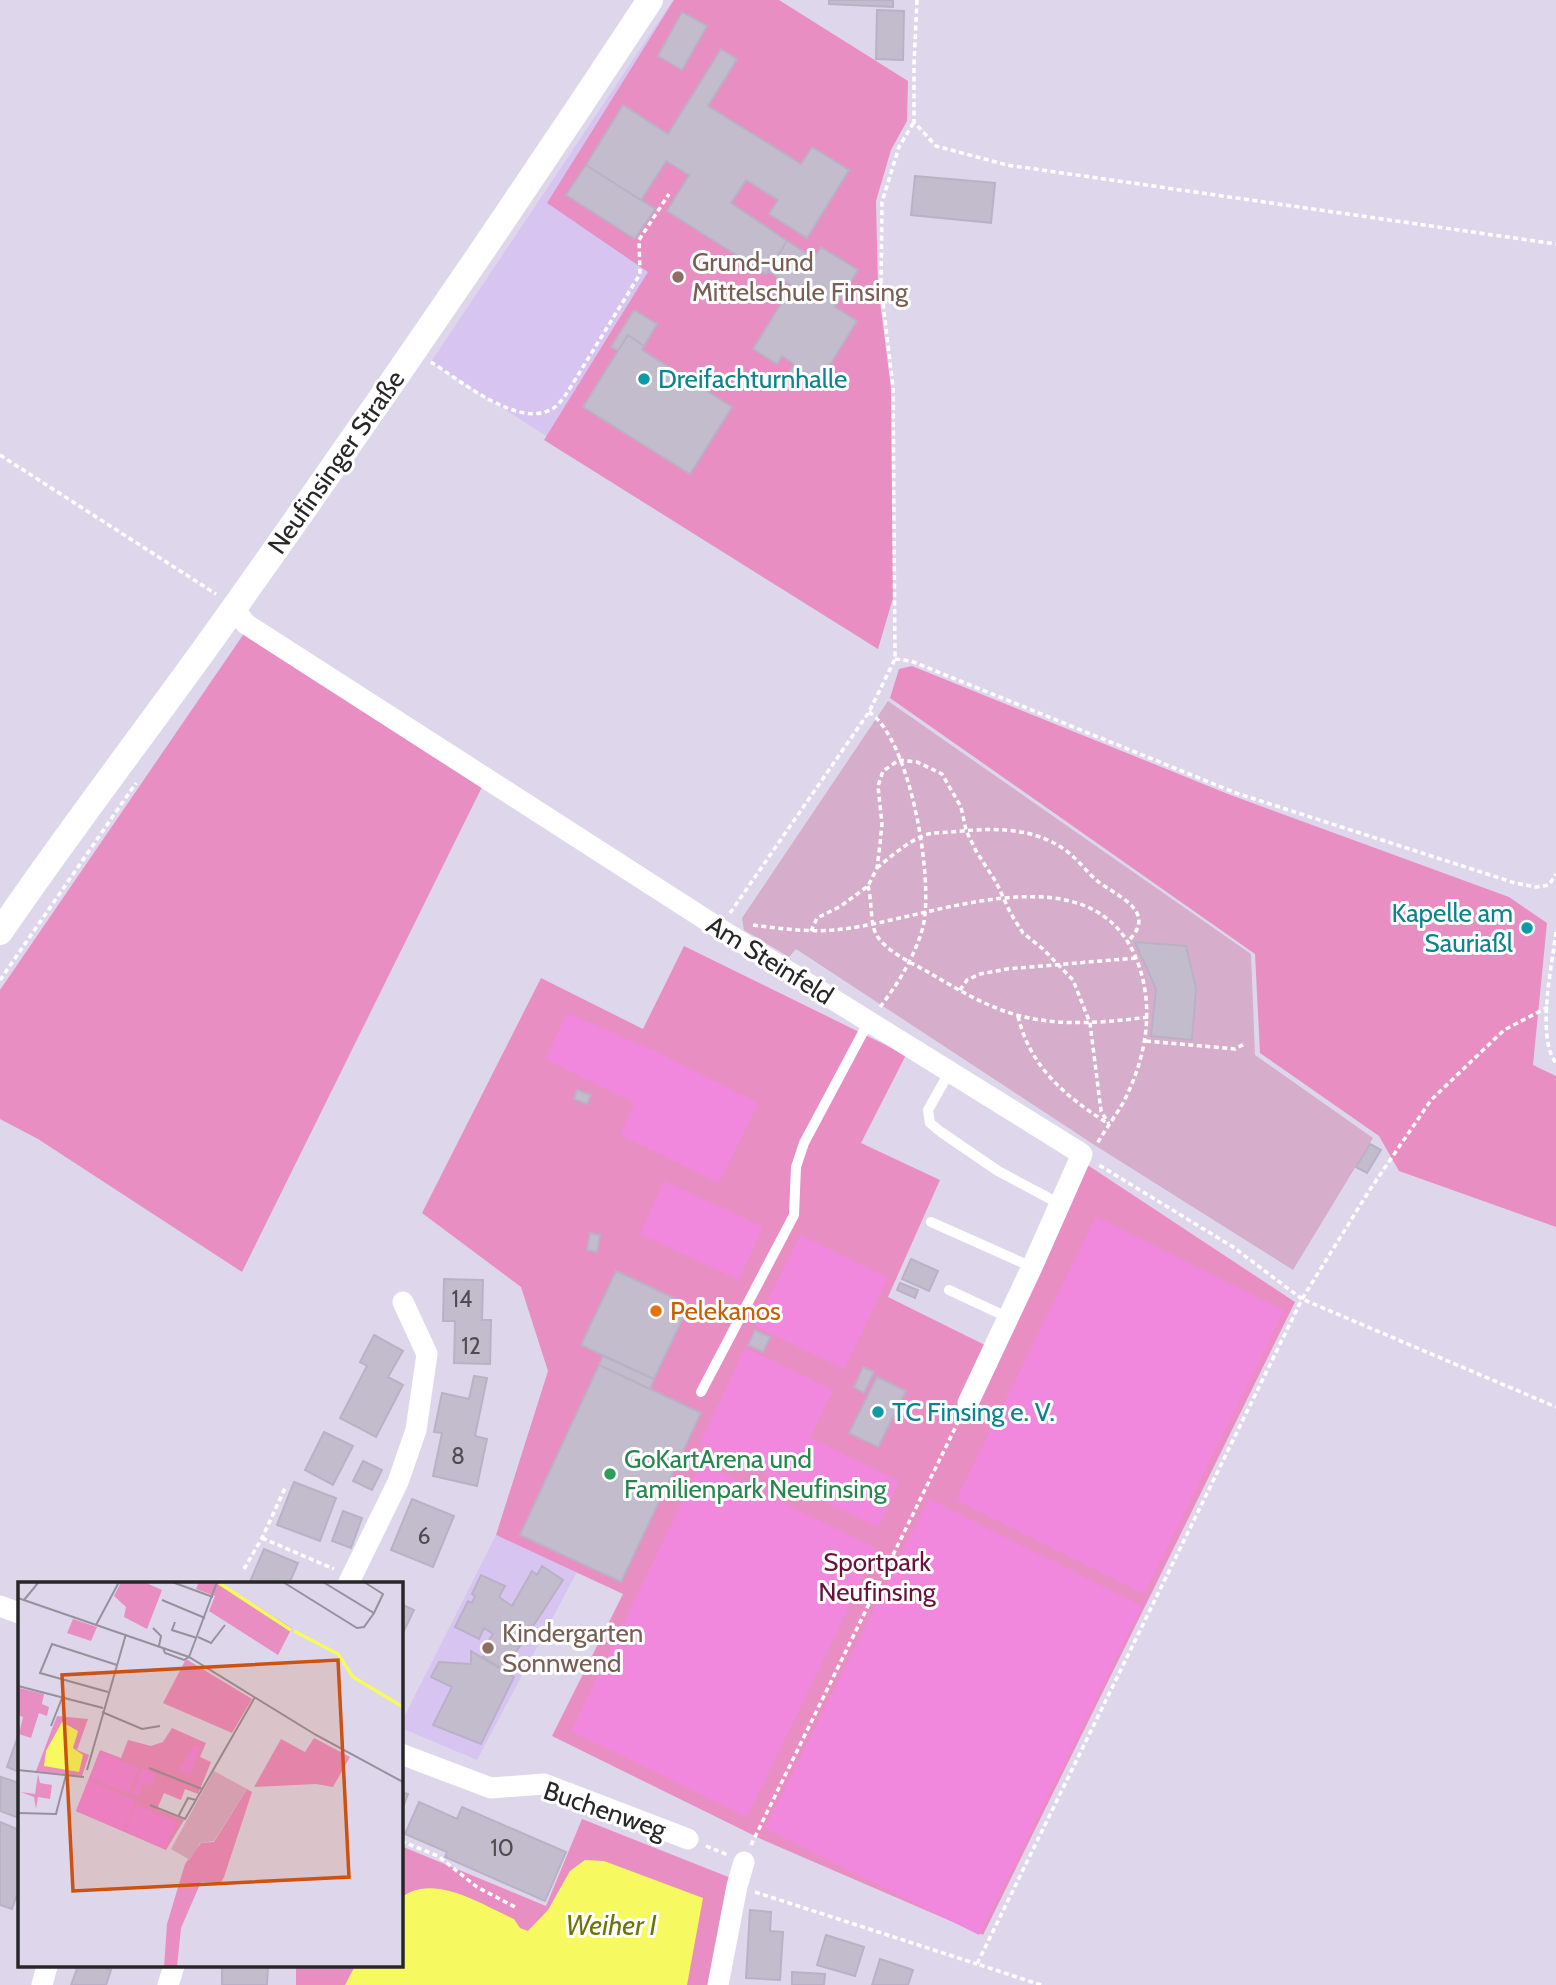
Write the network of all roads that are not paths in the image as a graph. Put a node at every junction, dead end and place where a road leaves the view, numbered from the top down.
1 (650, 0) edge
2 (233, 609) junction
3 (6, 924) edge
4 (869, 1021) junction
5 (950, 1072) junction
6 (1060, 1204) junction
7 (931, 1222) dead end
8 (1032, 1267) junction
9 (949, 1290) dead end
10 (403, 1302) dead end
11 (1009, 1318) junction
12 (701, 1392) dead end
13 (968, 1404) road end
14 (350, 1581) edge
15 (0, 1606) edge
16 (18, 1613) edge
17 (402, 1754) edge
18 (688, 1839) road end
19 (744, 1862) road end
20 (46, 1968) edge
21 (173, 1968) edge
22 (41, 1985) edge
23 (168, 1985) edge
24 (718, 1985) edge

1 - 2 street, Neufinsinger Straße
2 - 3 street, Neufinsinger Straße
2 - 4 street, Am Steinfeld
4 - 5 street, Am Steinfeld
4 - 12 lane
5 - 6 street, Am Steinfeld
5 - 6 lane
6 - 8 street
7 - 8 lane
8 - 11 street
9 - 11 lane
10 - 14 street
11 - 13 street
15 - 16 street
17 - 18 street, Buchenweg
19 - 24 street
20 - 22 street
21 - 23 street

